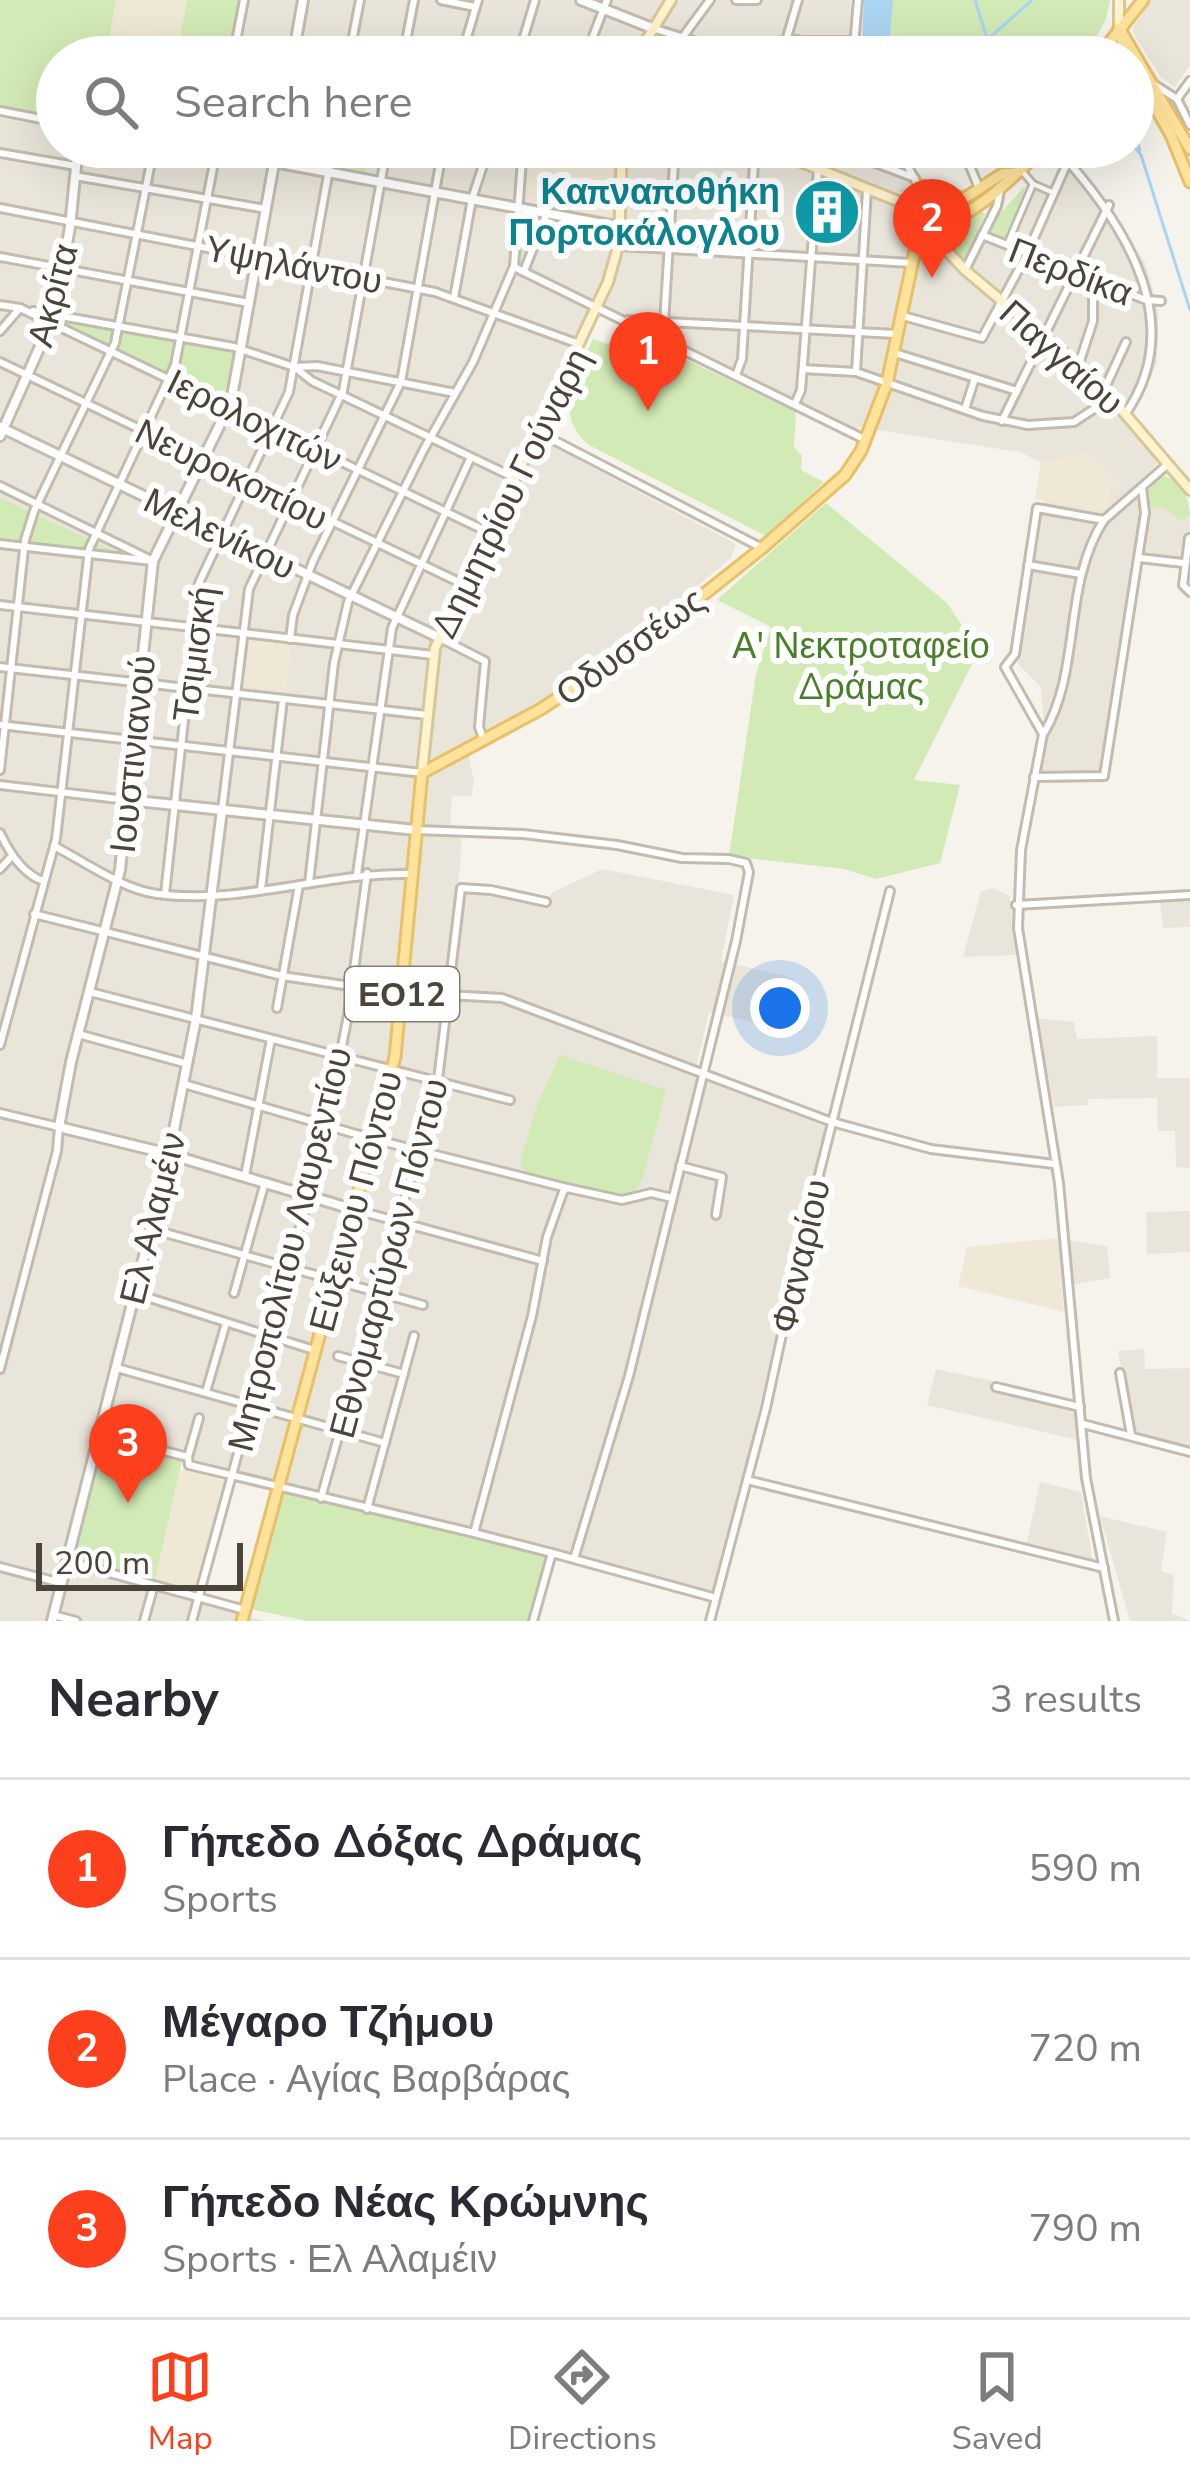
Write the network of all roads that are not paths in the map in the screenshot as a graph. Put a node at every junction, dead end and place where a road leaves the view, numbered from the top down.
1 (244, 0) edge
2 (303, 0) edge
3 (360, 0) edge
4 (414, 0) edge
5 (445, 0) edge
6 (536, 0) edge
7 (581, 0) edge
8 (671, 0) edge
9 (710, 0) edge
10 (736, 0) edge
11 (798, 0) edge
12 (858, 0) edge
13 (1119, 0) edge
14 (757, 1) edge
15 (605, 3) edge
16 (477, 4) edge
17 (1137, 4) edge
18 (652, 28) junction
19 (1119, 28) junction
20 (237, 36) edge
21 (297, 36) edge
22 (353, 36) edge
23 (408, 36) edge
24 (466, 36) edge
25 (524, 36) edge
26 (593, 36) edge
27 (647, 36) edge
28 (676, 36) edge
29 (683, 36) edge
30 (787, 36) edge
31 (856, 36) edge
32 (1114, 36) edge
33 (1122, 36) edge
34 (1131, 36) edge
35 (1154, 85) joint
36 (1188, 87) edge
37 (1177, 99) junction
38 (1154, 104) edge
39 (0, 111) edge
40 (36, 118) edge
41 (1189, 120) edge
42 (1190, 149) edge
43 (0, 153) edge
44 (36, 162) edge
45 (62, 168) edge
46 (75, 168) edge
47 (150, 168) edge
48 (214, 168) edge
49 (273, 168) edge
50 (307, 168) edge
51 (330, 168) edge
52 (383, 168) edge
53 (439, 168) edge
54 (482, 168) edge
55 (521, 168) edge
56 (621, 168) edge
57 (673, 168) edge
58 (757, 168) edge
59 (815, 168) edge
60 (883, 168) edge
61 (910, 168) edge
62 (971, 168) edge
63 (1020, 168) edge
64 (1066, 168) edge
65 (1075, 168) edge
66 (819, 170) junction
67 (75, 171) junction
68 (1017, 171) junction
69 (329, 172) junction
70 (380, 182) junction
71 (917, 182) junction
72 (1190, 182) edge
73 (1033, 184) junction
74 (672, 185) junction
75 (146, 188) junction
76 (752, 188) junction
77 (980, 189) junction
78 (867, 190) junction
79 (1000, 190) junction
80 (434, 192) junction
81 (1054, 194) junction
82 (208, 199) junction
83 (472, 199) junction
84 (964, 199) junction
85 (1108, 205) junction
86 (0, 208) edge
87 (266, 208) junction
88 (518, 208) junction
89 (920, 210) junction
90 (547, 213) junction
91 (70, 221) junction
92 (620, 227) junction
93 (930, 230) junction
94 (137, 234) junction
95 (982, 236) junction
96 (1137, 240) dead end
97 (1006, 245) junction
98 (199, 246) junction
99 (619, 246) junction
100 (668, 249) junction
101 (749, 254) junction
102 (1027, 254) junction
103 (0, 257) edge
104 (257, 257) junction
105 (810, 257) junction
106 (863, 260) junction
107 (911, 262) junction
108 (514, 266) junction
109 (312, 267) junction
110 (62, 269) junction
111 (965, 270) junction
112 (524, 271) junction
113 (1076, 273) junction
114 (363, 277) junction
115 (1093, 279) junction
116 (129, 281) junction
117 (417, 288) junction
118 (191, 292) junction
119 (454, 298) junction
120 (249, 303) junction
121 (1002, 303) junction
122 (0, 305) edge
123 (20, 308) junction
124 (598, 308) junction
125 (495, 312) junction
126 (1162, 312) dead end
127 (903, 316) junction
128 (53, 319) junction
129 (622, 320) junction
130 (664, 322) junction
131 (744, 326) junction
132 (120, 327) junction
133 (805, 329) junction
134 (0, 331) edge
135 (858, 332) junction
136 (900, 334) junction
137 (1044, 336) junction
138 (182, 338) junction
139 (663, 340) junction
140 (1126, 342) dead end
141 (580, 345) junction
142 (241, 349) junction
143 (112, 351) junction
144 (895, 353) junction
145 (0, 362) edge
146 (1078, 364) junction
147 (294, 367) junction
148 (803, 369) junction
149 (346, 372) junction
150 (856, 372) junction
151 (28, 375) junction
152 (736, 375) junction
153 (1156, 376) dead end
154 (975, 378) junction
155 (170, 379) junction
156 (400, 382) junction
157 (887, 383) junction
158 (1105, 388) junction
159 (1017, 391) junction
160 (456, 393) junction
161 (341, 395) junction
162 (1112, 397) junction
163 (87, 404) junction
164 (795, 404) junction
165 (229, 407) junction
166 (965, 410) junction
167 (1126, 412) junction
168 (385, 416) junction
169 (1003, 421) junction
170 (273, 429) junction
171 (1, 431) edge
172 (145, 431) junction
173 (538, 432) junction
174 (430, 437) junction
175 (866, 440) junction
176 (315, 449) junction
177 (61, 457) junction
178 (471, 457) junction
179 (203, 459) junction
180 (1168, 464) junction
181 (358, 470) junction
182 (515, 478) junction
183 (248, 481) junction
184 (119, 484) junction
185 (0, 486) edge
186 (1142, 487) junction
187 (1190, 490) edge
188 (402, 491) junction
189 (290, 502) junction
190 (38, 504) junction
191 (177, 512) junction
192 (445, 512) junction
193 (1104, 520) junction
194 (333, 522) junction
195 (96, 532) junction
196 (490, 533) junction
197 (222, 534) junction
198 (1189, 538) edge
199 (376, 542) junction
200 (0, 544) edge
201 (25, 548) junction
202 (762, 548) junction
203 (88, 554) junction
204 (265, 554) junction
205 (1138, 558) junction
206 (153, 561) junction
207 (1184, 563) junction
208 (420, 564) junction
209 (1028, 565) junction
210 (308, 574) junction
211 (1081, 574) junction
212 (465, 585) junction
213 (1190, 592) edge
214 (350, 595) junction
215 (0, 605) edge
216 (18, 608) junction
217 (81, 615) junction
218 (395, 616) junction
219 (146, 622) junction
220 (195, 628) junction
221 (243, 633) junction
222 (290, 638) junction
223 (440, 638) junction
224 (337, 644) junction
225 (386, 650) junction
226 (433, 655) junction
227 (0, 667) edge
228 (11, 668) junction
229 (74, 676) junction
230 (140, 683) junction
231 (188, 688) junction
232 (236, 694) junction
233 (283, 699) junction
234 (330, 704) junction
235 (377, 710) junction
236 (427, 715) junction
237 (2, 725) edge
238 (68, 733) junction
239 (1043, 734) junction
240 (133, 740) junction
241 (486, 741) junction
242 (182, 746) junction
243 (229, 751) junction
244 (276, 757) junction
245 (323, 762) junction
246 (370, 767) junction
247 (0, 770) edge
248 (422, 773) junction
249 (1034, 777) junction
250 (0, 785) edge
251 (62, 793) junction
252 (127, 800) junction
253 (175, 805) junction
254 (222, 810) junction
255 (270, 815) junction
256 (316, 820) junction
257 (363, 825) junction
258 (416, 830) junction
259 (0, 833) edge
260 (55, 846) junction
261 (13, 856) junction
262 (0, 869) edge
263 (367, 873) junction
264 (357, 874) junction
265 (412, 874) junction
266 (118, 879) junction
267 (43, 881) junction
268 (309, 883) junction
269 (299, 885) junction
270 (261, 890) junction
271 (890, 891) dead end
272 (213, 893) junction
273 (165, 894) junction
274 (1190, 895) edge
275 (546, 902) dead end
276 (1016, 905) junction
277 (34, 914) junction
278 (104, 933) junction
279 (205, 958) junction
280 (283, 976) junction
281 (352, 986) junction
282 (89, 992) junction
283 (402, 992) junction
284 (450, 995) junction
285 (5, 1008) edge
286 (277, 1008) dead end
287 (196, 1018) junction
288 (78, 1034) junction
289 (271, 1038) junction
290 (0, 1045) edge
291 (341, 1055) junction
292 (188, 1064) junction
293 (393, 1068) junction
294 (703, 1075) junction
295 (438, 1080) junction
296 (184, 1084) junction
297 (511, 1100) dead end
298 (259, 1106) junction
299 (0, 1113) edge
300 (832, 1122) junction
301 (327, 1126) junction
302 (59, 1127) junction
303 (373, 1139) junction
304 (419, 1149) junction
305 (169, 1154) junction
306 (1054, 1164) junction
307 (680, 1166) junction
308 (244, 1176) junction
309 (265, 1182) junction
310 (567, 1188) junction
311 (309, 1196) junction
312 (672, 1198) junction
313 (352, 1209) junction
314 (716, 1215) dead end
315 (398, 1223) junction
316 (151, 1229) junction
317 (244, 1255) junction
318 (543, 1261) junction
319 (288, 1267) junction
320 (333, 1279) junction
321 (134, 1293) junction
322 (234, 1293) dead end
323 (379, 1293) junction
324 (423, 1305) dead end
325 (226, 1323) junction
326 (414, 1336) dead end
327 (269, 1337) junction
328 (314, 1350) junction
329 (338, 1356) dead end
330 (360, 1361) junction
331 (114, 1367) junction
332 (0, 1369) edge
333 (1120, 1373) dead end
334 (404, 1374) junction
335 (996, 1387) dead end
336 (206, 1392) junction
337 (250, 1405) junction
338 (1080, 1407) junction
339 (296, 1417) junction
340 (199, 1418) dead end
341 (1083, 1424) junction
342 (340, 1430) junction
343 (96, 1434) junction
344 (1131, 1436) junction
345 (385, 1443) junction
346 (1190, 1452) edge
347 (188, 1461) junction
348 (230, 1476) junction
349 (747, 1480) junction
350 (278, 1487) junction
351 (321, 1498) junction
352 (367, 1509) junction
353 (475, 1533) junction
354 (552, 1553) junction
355 (574, 1558) junction
356 (66, 1561) junction
357 (0, 1567) edge
358 (1104, 1568) junction
359 (61, 1583) junction
360 (154, 1585) junction
361 (199, 1597) junction
362 (716, 1598) junction
363 (243, 1616) edge
364 (52, 1618) edge
365 (76, 1621) edge
366 (144, 1621) edge
367 (192, 1621) edge
368 (533, 1621) edge
369 (710, 1621) edge
370 (1114, 1621) edge

1 - 20 street
2 - 21 street
3 - 22 street
4 - 23 street
5 - 16 street
6 - 25 street
7 - 15 street
8 - 18 main road
9 - 29 street
10 - 14 street
11 - 30 street
12 - 31 street
13 - 19 main road
15 - 18 street
15 - 26 street
16 - 24 street
17 - 19 main road
17 - 34 main road
18 - 27 main road
18 - 28 street
19 - 32 main road
19 - 33 main road
35 - 37 street
35 - 42 main road
36 - 37 street
37 - 41 street
38 - 72 main road
39 - 40 street
43 - 44 street
45 - 67 street
46 - 67 street, Ακρίτα
47 - 75 street
48 - 82 street
49 - 87 street, Ιουστινιανού
50 - 69 street
51 - 69 street, Τσιμισκή
52 - 70 street
53 - 80 street
54 - 83 street
55 - 88 street
56 - 92 main road, Δημητρίου Γούναρη
57 - 74 street
58 - 76 street
59 - 66 main road
60 - 71 street
61 - 71 street
62 - 77 street
63 - 68 main road
64 - 81 street
65 - 85 street
66 - 78 main road
66 - 105 street
67 - 75 street
67 - 91 street, Ακρίτα
68 - 73 street
68 - 77 main road
68 - 79 main road
69 - 70 street
69 - 109 street, Τσιμισκή
70 - 80 street
70 - 114 street
71 - 84 main road
71 - 89 street
73 - 81 street
73 - 97 street
74 - 76 street
74 - 100 street
75 - 82 street
75 - 94 street
76 - 101 street
77 - 84 main road
78 - 89 main road
78 - 106 street
79 - 93 main road
79 - 95 street, Περδίκα
80 - 83 street
80 - 117 street
81 - 102 street
82 - 87 street
82 - 98 street
83 - 88 street
83 - 119 street
84 - 93 main road
85 - 96 street
85 - 113 street
86 - 91 street, Υψηλάντου
87 - 104 street, Ιουστινιανού
88 - 90 street
88 - 108 street
89 - 93 main road
90 - 92 street
90 - 112 street
91 - 94 street, Υψηλάντου
91 - 110 street, Ακρίτα
92 - 99 main road, Δημητρίου Γούναρη
93 - 107 main road
93 - 111 main road, Παγγαίου
94 - 98 street, Υψηλάντου
94 - 116 street
95 - 97 street, Περδίκα
95 - 111 street, Περδίκα
97 - 102 street, Περδίκα
98 - 104 street, Υψηλάντου
98 - 118 street
99 - 100 street
99 - 124 main road, Δημητρίου Γούναρη
100 - 101 street
100 - 130 street
101 - 105 street
101 - 131 street
102 - 113 street, Περδίκα
102 - 121 street
103 - 110 street
104 - 109 street, Υψηλάντου
104 - 120 street, Ιουστινιανού
105 - 106 street
105 - 133 street
106 - 107 street
106 - 135 street
107 - 127 main road, Οδυσσέως
108 - 112 street
108 - 125 street
109 - 114 street, Υψηλάντου
109 - 147 street, Τσιμισκή
110 - 116 street
110 - 128 street, Ακρίτα
111 - 121 main road, Παγγαίου
112 - 124 street
113 - 115 street, Περδίκα
113 - 137 street
114 - 117 street, Υψηλάντου
114 - 149 street
115 - 126 street, Περδίκα
115 - 146 street
116 - 118 street
116 - 132 street
117 - 119 street, Υψηλάντου
117 - 156 street
118 - 120 street
118 - 138 street
119 - 125 street, Υψηλάντου
120 - 142 street, Ιουστινιανού
121 - 127 street
121 - 137 main road, Παγγαίου
122 - 123 street, Ιερολοχιτών
123 - 128 street, Ιερολοχιτών
123 - 134 street
124 - 129 street
124 - 141 main road, Δημητρίου Γούναρη
125 - 141 street, Υψηλάντου
125 - 160 street
127 - 136 main road, Οδυσσέως
128 - 132 street, Ιερολοχιτών
128 - 143 street, Ιερολοχιτών
128 - 151 street, Ακρίτα
129 - 130 street
129 - 139 street
130 - 131 street
130 - 139 street
131 - 133 street
131 - 152 street
132 - 138 street, Ιερολοχιτών
132 - 143 street
133 - 135 street
133 - 148 street
135 - 136 street
135 - 150 street
136 - 144 main road, Οδυσσέως
137 - 146 main road, Παγγαίου
137 - 159 street
138 - 142 street, Ιερολοχιτών
138 - 155 street
139 - 152 street
140 - 158 street
141 - 173 main road, Δημητρίου Γούναρη
142 - 147 street, Ιερολοχιτών
142 - 165 street, Ιουστινιανού
143 - 155 street, Ιερολοχιτών
143 - 163 street
144 - 154 street
144 - 157 main road, Οδυσσέως
145 - 151 street, Νευροκοπίου
146 - 158 main road, Παγγαίου
147 - 149 street
147 - 161 street
147 - 170 street, Τσιμισκή
148 - 150 street
148 - 164 street
149 - 156 street
149 - 161 street
150 - 157 street
151 - 163 street, Νευροκοπίου
151 - 171 street, Ακρίτα
152 - 164 street
153 - 167 street
154 - 159 street
154 - 166 street
155 - 165 street, Ιερολοχιτών
155 - 172 street
156 - 160 street
156 - 168 street
157 - 166 street
157 - 175 main road, Οδυσσέως
158 - 162 main road, Παγγαίου
159 - 169 street
160 - 174 street
161 - 168 street
161 - 176 street
162 - 167 main road, Παγγαίου
162 - 169 street
163 - 172 street, Νευροκοπίου
163 - 177 street
164 - 175 street
165 - 170 street, Ιερολοχιτών
165 - 179 street, Ιουστινιανού
166 - 169 street
167 - 180 main road, Παγγαίου
168 - 174 street
168 - 181 street
170 - 176 street, Ιερολοχιτών
170 - 183 street, Τσιμισκή
171 - 177 street, Μελενίκου
172 - 179 street, Νευροκοπίου
172 - 184 street
173 - 182 main road, Δημητρίου Γούναρη
173 - 202 street
174 - 178 street
174 - 188 street
175 - 202 main road, Οδυσσέως
176 - 181 street, Ιερολοχιτών
176 - 189 street
177 - 184 street, Μελενίκου
177 - 190 street
178 - 182 street
178 - 192 street
179 - 183 street, Νευροκοπίου
179 - 191 street, Ιουστινιανού
180 - 186 street
180 - 187 main road, Παγγαίου
181 - 188 street, Ιερολοχιτών
181 - 194 street
182 - 196 main road, Δημητρίου Γούναρη
183 - 189 street, Νευροκοπίου
183 - 197 street, Τσιμισκή
184 - 191 street, Μελενίκου
184 - 195 street
185 - 190 street
186 - 193 street
186 - 205 street
188 - 192 street, Ιερολοχιτών
188 - 199 street
189 - 194 street, Νευροκοπίου
189 - 204 street
190 - 195 street
190 - 201 street
191 - 197 street, Μελενίκου
191 - 206 street, Ιουστινιανού
192 - 196 street, Ιερολοχιτών
192 - 208 street
193 - 209 street
193 - 211 street
194 - 199 street, Νευροκοπίου
194 - 210 street
195 - 203 street
195 - 206 street
196 - 212 main road, Δημητρίου Γούναρη
197 - 204 street, Μελενίκου
197 - 220 street, Τσιμισκή
198 - 207 street
199 - 208 street, Νευροκοπίου
199 - 214 street
200 - 201 street
201 - 203 street
201 - 216 street
202 - 241 main road, Οδυσσέως
203 - 206 street
203 - 217 street
204 - 210 street, Μελενίκου
204 - 221 street
205 - 207 street
205 - 249 street
206 - 219 street, Ιουστινιανού
207 - 213 street
208 - 212 street, Νευροκοπίου
208 - 218 street
209 - 211 street
209 - 239 street
210 - 214 street, Μελενίκου
210 - 222 street
211 - 239 street
212 - 223 main road, Δημητρίου Γούναρη
214 - 218 street, Μελενίκου
214 - 224 street
215 - 216 street
216 - 217 street
216 - 228 street
217 - 219 street
217 - 229 street
218 - 223 street, Μελενίκου
218 - 225 street
219 - 220 street
219 - 230 street, Ιουστινιανού
220 - 221 street
220 - 231 street, Τσιμισκή
221 - 222 street
221 - 232 street
222 - 224 street
223 - 226 main road, Δημητρίου Γούναρη
223 - 241 street
224 - 225 street
224 - 234 street
225 - 226 street
225 - 235 street
226 - 236 main road, Δημητρίου Γούναρη
227 - 228 street
228 - 229 street
228 - 237 street
229 - 230 street
229 - 238 street
230 - 231 street
230 - 240 street, Ιουστινιανού
231 - 232 street
231 - 242 street, Τσιμισκή
232 - 233 street
232 - 243 street
233 - 234 street
233 - 244 street
234 - 235 street
234 - 245 street
235 - 236 street
235 - 246 street
236 - 248 main road, Δημητρίου Γούναρη
237 - 238 street
237 - 247 street
238 - 240 street
238 - 251 street
239 - 249 street
240 - 242 street
240 - 252 street, Ιουστινιανού
241 - 248 main road, Οδυσσέως
242 - 243 street
242 - 253 street, Τσιμισκή
243 - 244 street
243 - 254 street
244 - 245 street
244 - 255 street
245 - 246 street
245 - 256 street
246 - 248 street
246 - 257 street
248 - 258 main road, Εύξεινου Πόντου / ΕΟ12
249 - 276 street
250 - 251 street
251 - 252 street
251 - 260 street
252 - 253 street
252 - 266 street, Ιουστινιανού
253 - 254 street
253 - 273 street, Τσιμισκή
254 - 255 street
254 - 272 street, Ελ Αλαμέιν
255 - 256 street
255 - 270 street
256 - 257 street
256 - 268 street
257 - 258 street
257 - 264 street
258 - 265 main road, Εύξεινου Πόντου / ΕΟ12
258 - 294 street
259 - 261 street
260 - 266 street
260 - 267 street
261 - 262 street
261 - 267 street
263 - 264 street
263 - 265 street
263 - 281 street, Μητροπολίτου Λαυρεντίου
264 - 268 street
265 - 283 main road, Εύξεινου Πόντου / ΕΟ12
266 - 273 street
266 - 278 street, Ιουστινιανού
267 - 277 street
268 - 269 street
269 - 270 street
269 - 280 street
270 - 272 street
271 - 300 street, Φαναρίου
272 - 273 street
272 - 279 street, Ελ Αλαμέιν
274 - 276 street
275 - 284 street, Εθνομαρτύρων Πόντου
276 - 306 street
277 - 278 street
277 - 285 street
278 - 279 street
278 - 282 street, Ιουστινιανού
279 - 280 street
279 - 287 street, Ελ Αλαμέιν
280 - 281 street
280 - 286 street
281 - 283 street
281 - 291 street, Μητροπολίτου Λαυρεντίου
282 - 287 street
282 - 288 street, Ιουστινιανού
283 - 284 street
283 - 293 main road, Εύξεινου Πόντου / ΕΟ12
284 - 294 street
284 - 295 street, Εθνομαρτύρων Πόντου
285 - 290 street
287 - 289 street
287 - 292 street, Ελ Αλαμέιν
288 - 292 street
288 - 302 street, Ιουστινιανού
289 - 291 street
289 - 298 street
291 - 293 street
291 - 301 street, Μητροπολίτου Λαυρεντίου
292 - 296 street, Ελ Αλαμέιν
293 - 295 street
293 - 303 main road, Εύξεινου Πόντου / ΕΟ12
294 - 300 street
294 - 307 street
295 - 297 street
295 - 304 street, Εθνομαρτύρων Πόντου
296 - 298 street
296 - 305 street, Ελ Αλαμέιν
298 - 301 street
298 - 308 street
299 - 302 street
300 - 306 street
300 - 349 street, Φαναρίου
301 - 303 street
301 - 311 street, Μητροπολίτου Λαυρεντίου
302 - 305 street
302 - 332 street, Ιουστινιανού
303 - 304 street
303 - 313 main road, Εύξεινου Πόντου / ΕΟ12
304 - 310 street
304 - 315 street, Εθνομαρτύρων Πόντου
305 - 308 street
305 - 316 street, Ελ Αλαμέιν
306 - 338 street
307 - 312 street
307 - 314 street
308 - 309 street
309 - 311 street
309 - 317 street
310 - 312 street
310 - 318 street
311 - 313 street
311 - 319 street, Μητροπολίτου Λαυρεντίου
312 - 355 street
313 - 315 street
313 - 320 main road, Εύξεινου Πόντου / ΕΟ12
315 - 318 street
315 - 323 street, Εθνομαρτύρων Πόντου
316 - 317 street
316 - 321 street, Ελ Αλαμέιν
317 - 319 street
317 - 322 street
318 - 353 street
319 - 320 street
319 - 327 street, Μητροπολίτου Λαυρεντίου
320 - 323 street
320 - 328 main road, Εύξεινου Πόντου / ΕΟ12
321 - 325 street
321 - 331 street, Ελ Αλαμέιν
323 - 324 street
323 - 330 street, Εθνομαρτύρων Πόντου
325 - 327 street
325 - 336 street
326 - 334 street
327 - 328 street
327 - 337 street, Μητροπολίτου Λαυρεντίου
328 - 339 main road, Εύξεινου Πόντου / ΕΟ12
329 - 330 street
330 - 334 street
330 - 342 street, Εθνομαρτύρων Πόντου
331 - 336 street
331 - 343 street, Ελ Αλαμέιν
333 - 344 street
334 - 345 street
335 - 338 street
336 - 337 street
337 - 339 street
337 - 348 street, Μητροπολίτου Λαυρεντίου
338 - 341 street
339 - 342 street
339 - 350 main road, Εύξεινου Πόντου / ΕΟ12
340 - 347 street
341 - 344 street
341 - 358 street
342 - 345 street
342 - 351 street, Εθνομαρτύρων Πόντου
343 - 347 street
343 - 356 street, Ελ Αλαμέιν
344 - 346 street
345 - 352 street
347 - 348 street
348 - 350 street
348 - 361 street, Μητροπολίτου Λαυρεντίου
349 - 358 street
349 - 362 street, Φαναρίου
350 - 351 street
350 - 363 main road, Εύξεινου Πόντου / ΕΟ12
351 - 352 street
352 - 353 street
353 - 354 street
354 - 355 street
354 - 368 street
355 - 362 street
356 - 359 street, Ελ Αλαμέιν
356 - 360 street
357 - 359 street
358 - 370 street
359 - 364 street, Ελ Αλαμέιν
360 - 361 street
360 - 366 street
361 - 363 street
361 - 367 street, Μητροπολίτου Λαυρεντίου
362 - 369 street, Φαναρίου
364 - 365 street

